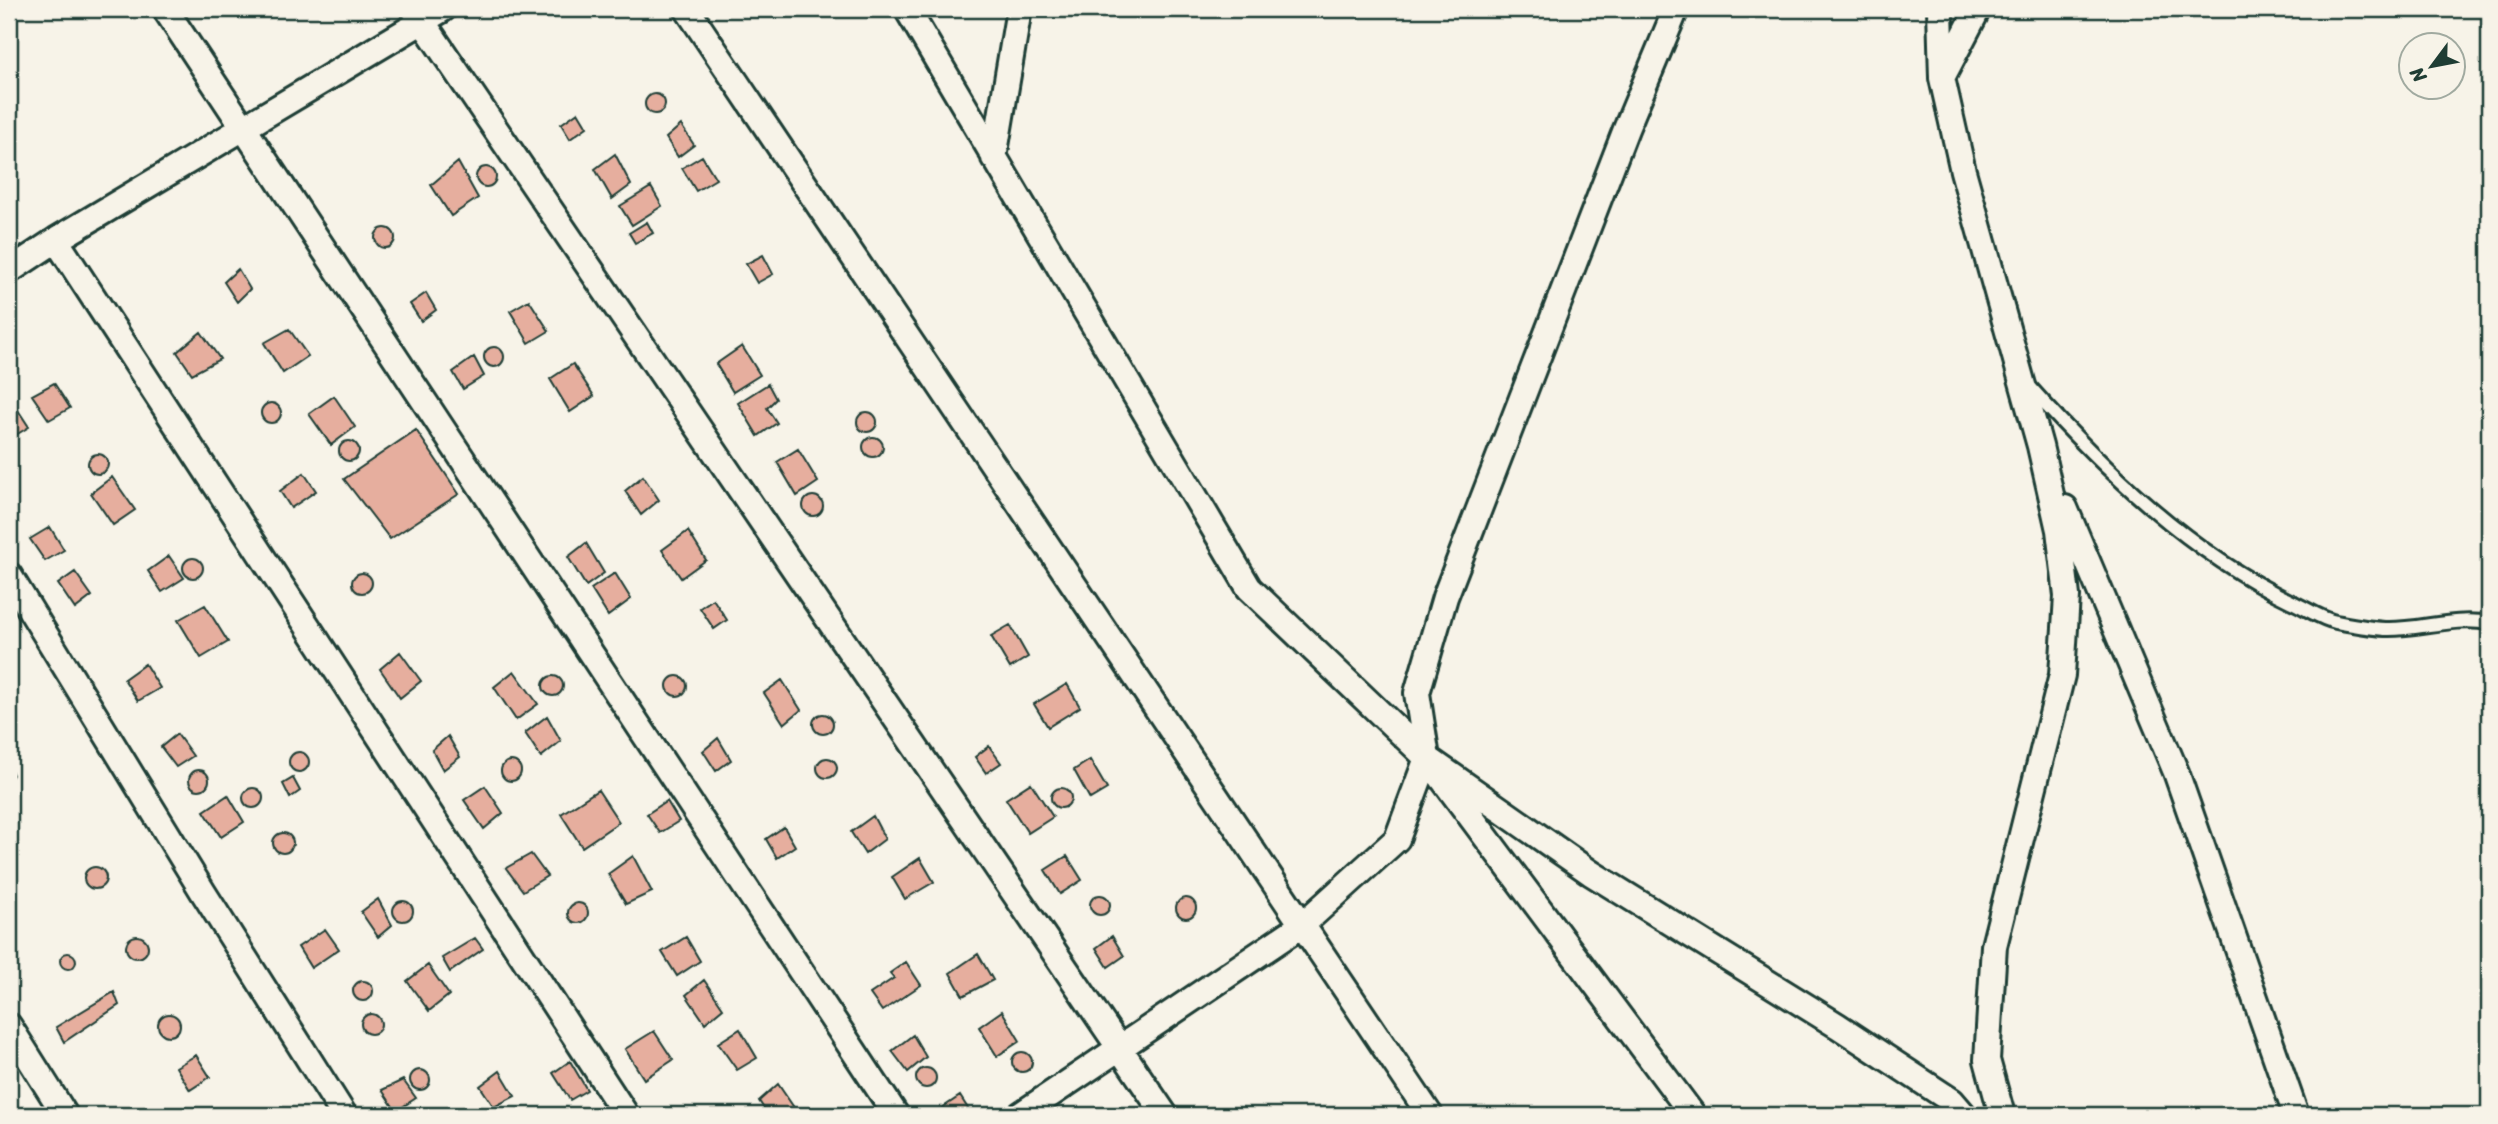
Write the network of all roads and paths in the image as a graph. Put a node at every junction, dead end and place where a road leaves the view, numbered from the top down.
1 (165, 9) edge
2 (687, 9) edge
3 (906, 9) edge
4 (1019, 9) edge
5 (1676, 9) edge
6 (1940, 9) edge
7 (1978, 9) edge
8 (427, 13) edge
9 (1942, 78) junction
10 (245, 129) junction
11 (994, 158) junction
12 (56, 240) junction
13 (9, 271) edge
14 (2018, 373) junction
15 (2040, 446) junction
16 (9, 575) edge
17 (2489, 623) edge
18 (1427, 758) junction
19 (1302, 925) junction
20 (9, 1026) edge
21 (1118, 1047) junction
22 (65, 1115) edge
23 (345, 1115) edge
24 (626, 1115) edge
25 (896, 1115) edge
26 (1020, 1115) edge
27 (1165, 1115) edge
28 (1430, 1115) edge
29 (1693, 1115) edge
30 (1964, 1115) edge
31 (2002, 1115) edge
32 (2296, 1115) edge

1 - 10 street
2 - 19 street
3 - 11 street
4 - 11 street
5 - 18 street
6 - 9 street
7 - 9 street
8 - 10 street
8 - 21 street
9 - 14 street
10 - 12 street
10 - 25 street
11 - 18 street
12 - 13 street
12 - 24 street
14 - 15 street
14 - 17 lane
15 - 31 street
15 - 32 street
16 - 23 street
18 - 19 street
18 - 29 street
18 - 30 street
19 - 21 street
19 - 28 street
20 - 22 street
21 - 26 street
21 - 27 street

